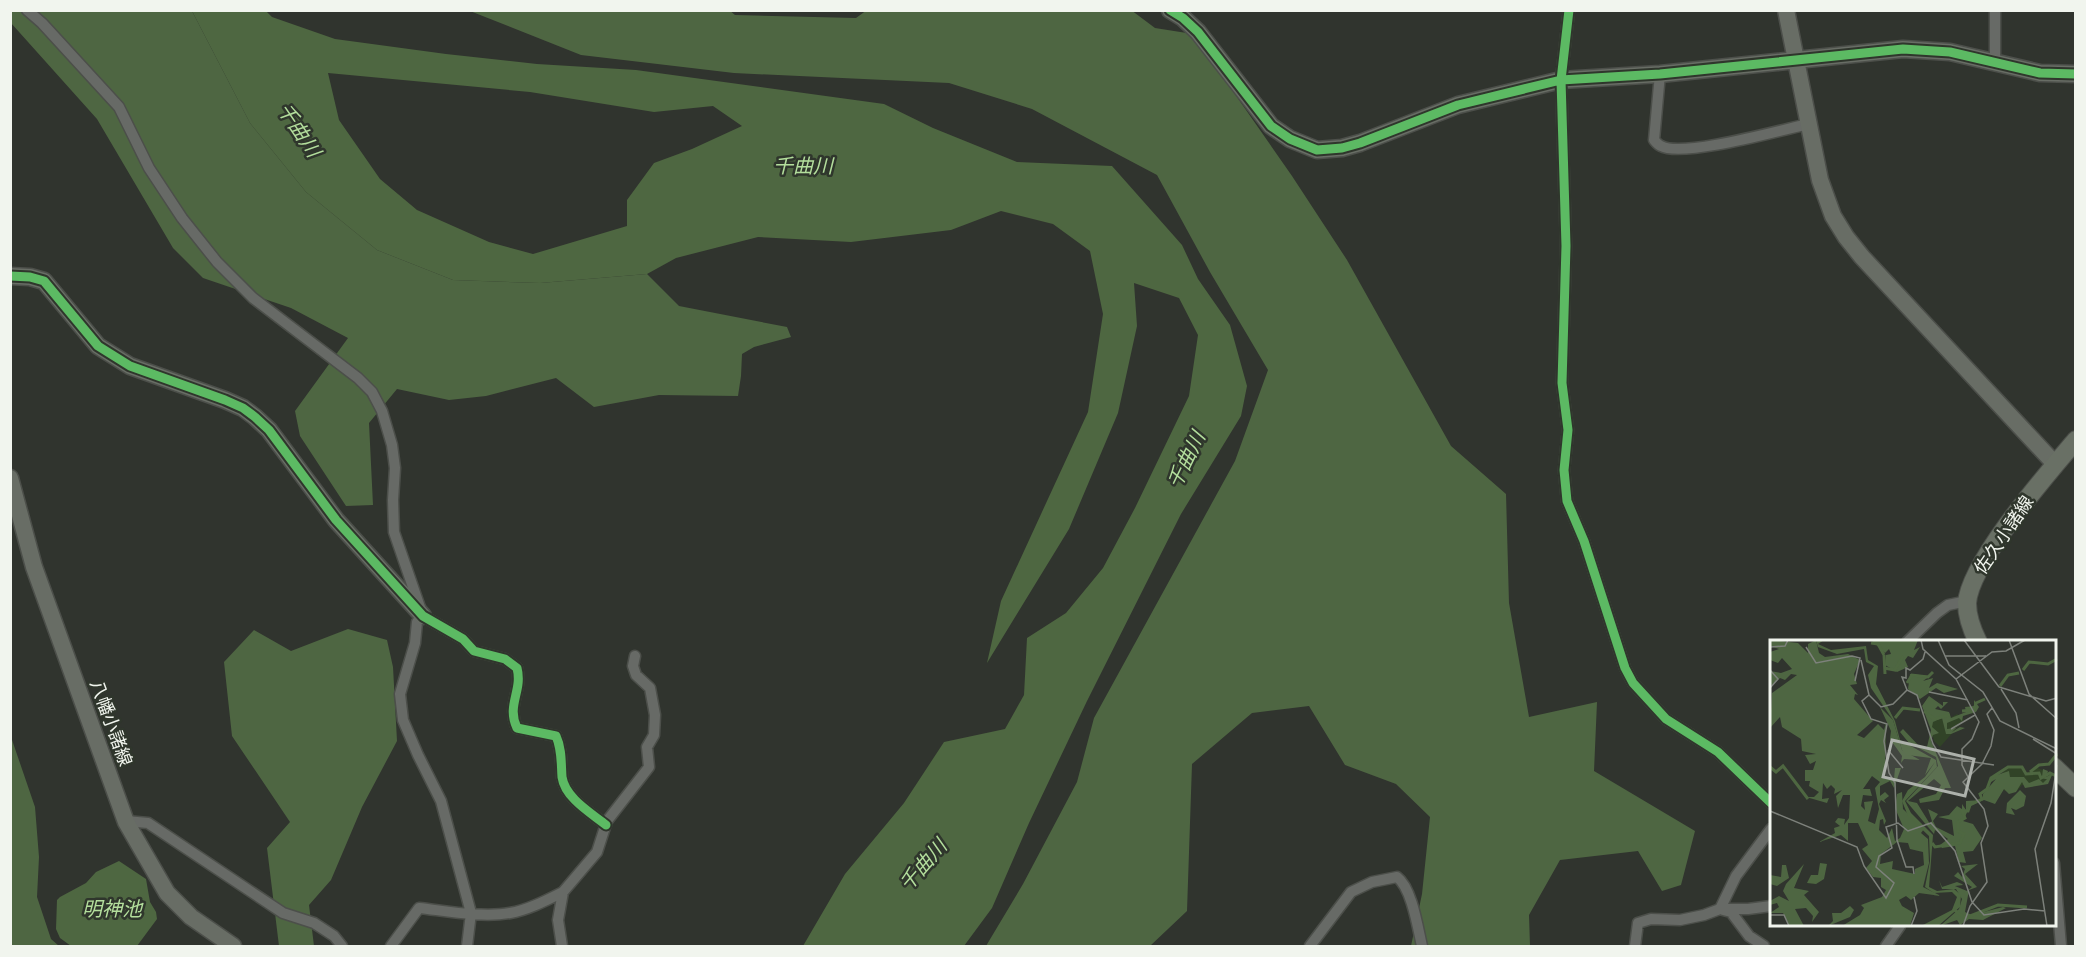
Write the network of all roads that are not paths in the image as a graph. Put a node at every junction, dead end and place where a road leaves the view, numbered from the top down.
1 (27, 10) edge
2 (1170, 10) edge
3 (1569, 10) edge
4 (1786, 10) edge
5 (1995, 10) edge
6 (1796, 61) junction
7 (1995, 62) junction
8 (1660, 74) junction
9 (2076, 74) edge
10 (1561, 80) junction
11 (1808, 124) junction
12 (10, 276) edge
13 (2076, 440) edge
14 (2055, 464) junction
15 (10, 478) edge
16 (1967, 601) junction
17 (423, 616) junction
18 (1909, 640) edge
19 (1977, 640) edge
20 (635, 656) dead end
21 (2056, 768) edge
22 (2076, 788) edge
23 (1770, 802) edge
24 (126, 821) junction
25 (606, 825) junction
26 (1770, 830) edge
27 (2056, 877) edge
28 (563, 892) junction
29 (1770, 906) edge
30 (1720, 909) junction
31 (471, 914) junction
32 (1899, 927) edge
33 (233, 946) edge
34 (342, 946) edge
35 (391, 946) edge
36 (467, 946) edge
37 (562, 946) edge
38 (1310, 946) edge
39 (1422, 946) edge
40 (1635, 946) edge
41 (1764, 946) edge
42 (1886, 946) edge
43 (2061, 946) edge

1 - 17 street
2 - 10 street
3 - 10 street
4 - 6 street
5 - 7 street
6 - 7 street
6 - 8 street
6 - 11 street
7 - 9 street
8 - 10 street
8 - 11 street
10 - 23 street
11 - 14 street
12 - 17 street
13 - 14 main road, 佐久小諸線
14 - 16 main road, 佐久小諸線
15 - 24 street, 八幡小諸線
16 - 18 street
16 - 19 main road
17 - 25 street
17 - 31 street
20 - 25 street
21 - 22 main road
24 - 33 street, 八幡小諸線
24 - 34 street
25 - 28 street
26 - 30 street
27 - 43 street
28 - 31 street
28 - 37 street
29 - 30 street
30 - 40 street
30 - 41 street
31 - 35 street
31 - 36 street
32 - 42 street
38 - 39 street

